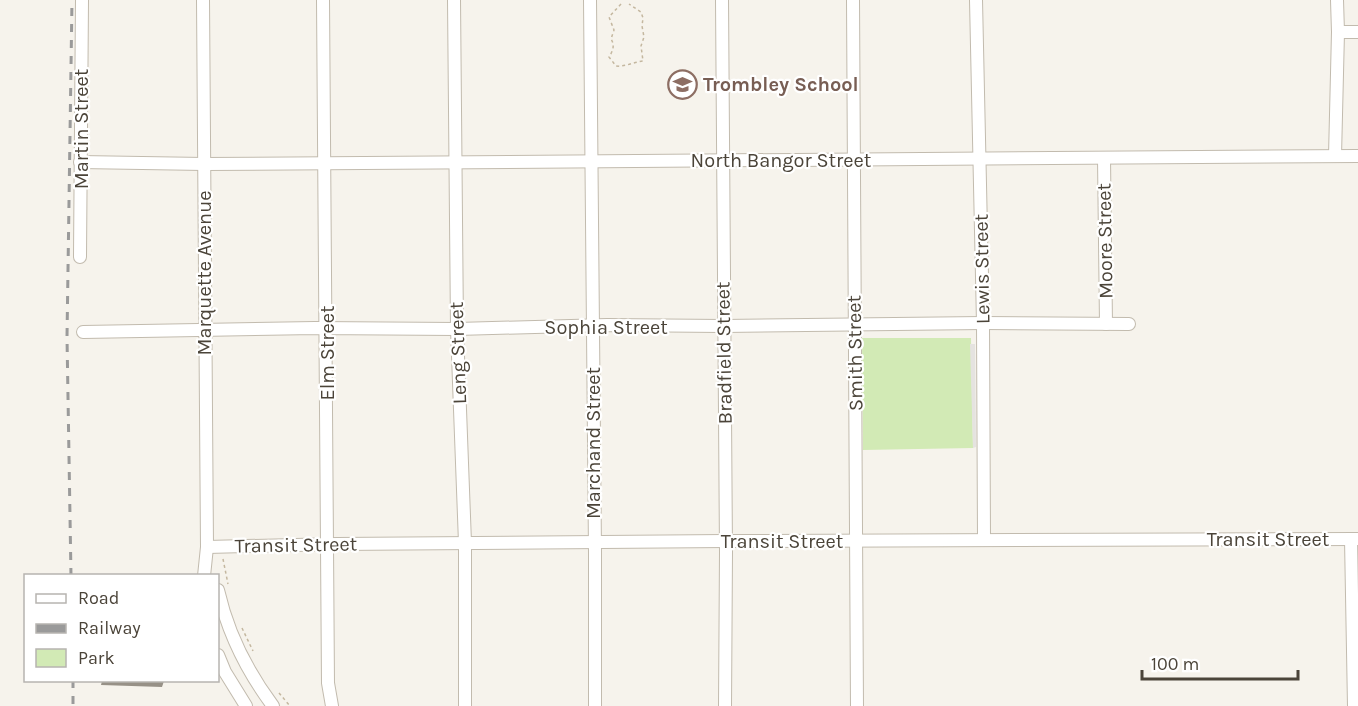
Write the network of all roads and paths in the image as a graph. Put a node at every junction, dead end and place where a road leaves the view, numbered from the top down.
1 (82, 0) edge
2 (203, 0) edge
3 (323, 0) edge
4 (454, 0) edge
5 (590, 0) edge
6 (722, 0) edge
7 (853, 0) edge
8 (976, 0) edge
9 (1337, 0) edge
10 (621, 4) dead end
11 (629, 4) dead end
12 (1338, 32) junction
13 (1358, 32) edge
14 (1335, 156) junction
15 (1358, 156) edge
16 (1104, 158) junction
17 (980, 159) junction
18 (591, 160) junction
19 (722, 160) junction
20 (854, 160) junction
21 (80, 162) junction
22 (326, 162) junction
23 (455, 162) junction
24 (204, 164) junction
25 (80, 257) dead end
26 (983, 323) junction
27 (1106, 324) junction
28 (1129, 324) dead end
29 (854, 325) junction
30 (592, 326) junction
31 (723, 327) junction
32 (327, 328) junction
33 (457, 329) junction
34 (204, 331) junction
35 (83, 332) dead end
36 (984, 539) junction
37 (1354, 539) edge
38 (857, 540) junction
39 (726, 541) junction
40 (594, 542) junction
41 (465, 543) junction
42 (327, 544) junction
43 (207, 547) junction
44 (221, 547) junction
45 (204, 574) edge
46 (214, 574) edge
47 (223, 589) edge
48 (239, 620) dead end
49 (253, 651) dead end
50 (219, 657) edge
51 (260, 689) junction
52 (277, 691) dead end
53 (242, 705) edge
54 (273, 706) edge
55 (290, 706) edge
56 (332, 706) edge
57 (465, 706) edge
58 (595, 706) edge
59 (725, 706) edge
60 (857, 706) edge
61 (1354, 706) edge

1 - 21 street, Martin Street
2 - 24 street, Marquette Avenue
3 - 22 street, Elm Street
4 - 23 street, Leng Street
5 - 18 street, Marchand Street
6 - 19 street, Bradfield Street
7 - 20 street, Smith Street
8 - 17 street, Lewis Street
9 - 12 street
10 - 11 path
12 - 13 street
12 - 14 street
14 - 15 street, North Bangor Street
14 - 16 street, North Bangor Street
16 - 17 street, North Bangor Street
16 - 27 street, Moore Street
17 - 20 street, North Bangor Street
17 - 26 street, Lewis Street
18 - 19 street, North Bangor Street
18 - 23 street, North Bangor Street
18 - 30 street, Marchand Street
19 - 20 street, North Bangor Street
19 - 31 street, Bradfield Street
20 - 29 street, Smith Street
21 - 24 street, North Bangor Street
21 - 25 street, Martin Street
22 - 23 street, North Bangor Street
22 - 24 street, North Bangor Street
22 - 32 street, Elm Street
23 - 33 street, Leng Street
24 - 34 street, Marquette Avenue
26 - 27 street, Sophia Street
26 - 29 street, Sophia Street
26 - 36 street, Lewis Street
27 - 28 street, Sophia Street
29 - 31 street, Sophia Street
29 - 38 street, Smith Street
30 - 31 street, Sophia Street
30 - 33 street, Sophia Street
30 - 40 street, Marchand Street
31 - 39 street, Bradfield Street
32 - 33 street, Sophia Street
32 - 34 street, Sophia Street
32 - 42 street, Elm Street
33 - 41 street, Leng Street
34 - 35 street, Sophia Street
34 - 43 street, Marquette Avenue
36 - 37 street, Transit Street
36 - 38 street, Transit Street
37 - 61 street
38 - 39 street, Transit Street
38 - 60 street, Smith Street
39 - 40 street, Transit Street
39 - 59 street, Bradfield Street
40 - 41 street, Transit Street
40 - 58 street, Marchand Street
41 - 42 street, Transit Street
41 - 57 street, Leng Street
42 - 44 street, Transit Street
42 - 56 street, Elm Street
43 - 44 street, Transit Street
43 - 45 street, Marquette Avenue
43 - 46 street, Marquette Avenue
44 - 47 path
47 - 51 street
48 - 49 path
50 - 53 street
51 - 53 street
51 - 54 street
52 - 55 path

